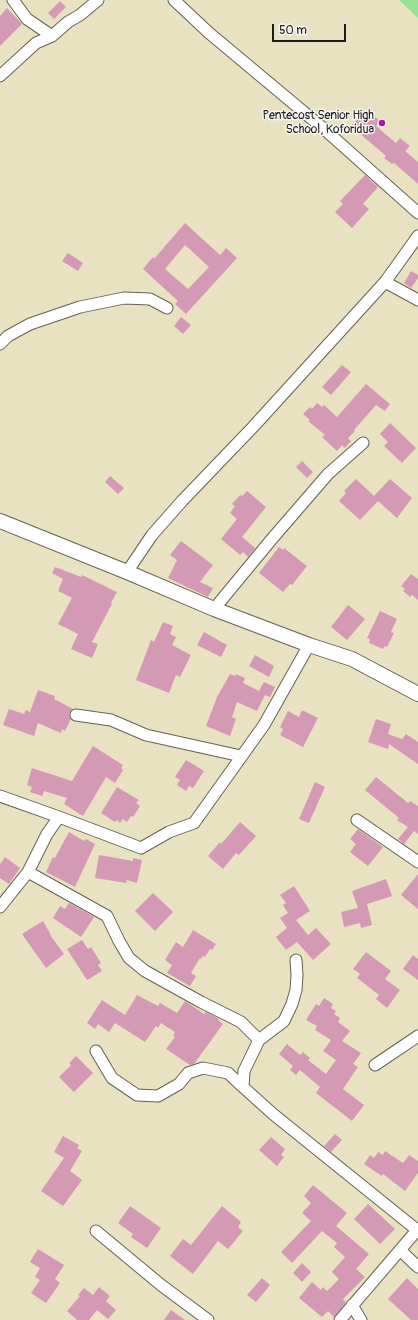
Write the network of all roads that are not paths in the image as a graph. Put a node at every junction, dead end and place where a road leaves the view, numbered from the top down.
1 (13, 0) edge
2 (98, 0) edge
3 (174, 0) edge
4 (52, 36) junction
5 (0, 76) edge
6 (418, 213) edge
7 (418, 236) edge
8 (385, 282) junction
9 (418, 300) edge
10 (167, 308) dead end
11 (0, 344) edge
12 (363, 443) dead end
13 (2, 525) edge
14 (127, 572) junction
15 (214, 609) junction
16 (310, 645) junction
17 (418, 694) edge
18 (76, 715) dead end
19 (241, 756) junction
20 (0, 796) edge
21 (59, 817) junction
22 (357, 820) dead end
23 (418, 862) edge
24 (28, 872) junction
25 (0, 907) edge
26 (296, 960) dead end
27 (418, 1036) edge
28 (259, 1040) junction
29 (96, 1051) dead end
30 (375, 1065) dead end
31 (243, 1088) junction
32 (418, 1230) edge
33 (96, 1231) dead end
34 (400, 1250) junction
35 (418, 1267) edge
36 (352, 1305) junction
37 (208, 1320) edge
38 (340, 1320) edge
39 (361, 1320) edge

1 - 4 street
2 - 4 street
3 - 6 street
4 - 5 street
7 - 8 street
8 - 9 street
8 - 14 street
10 - 11 street
12 - 15 street
13 - 14 street
14 - 15 street
15 - 16 street
16 - 17 street
16 - 19 street
18 - 19 street
19 - 21 street
20 - 21 street
21 - 24 street
22 - 23 street
24 - 25 street
24 - 28 street
26 - 28 street
27 - 30 street
28 - 31 street
29 - 31 street
31 - 32 street
32 - 34 street
33 - 37 street
34 - 35 street
34 - 36 street
36 - 38 street
36 - 39 street

